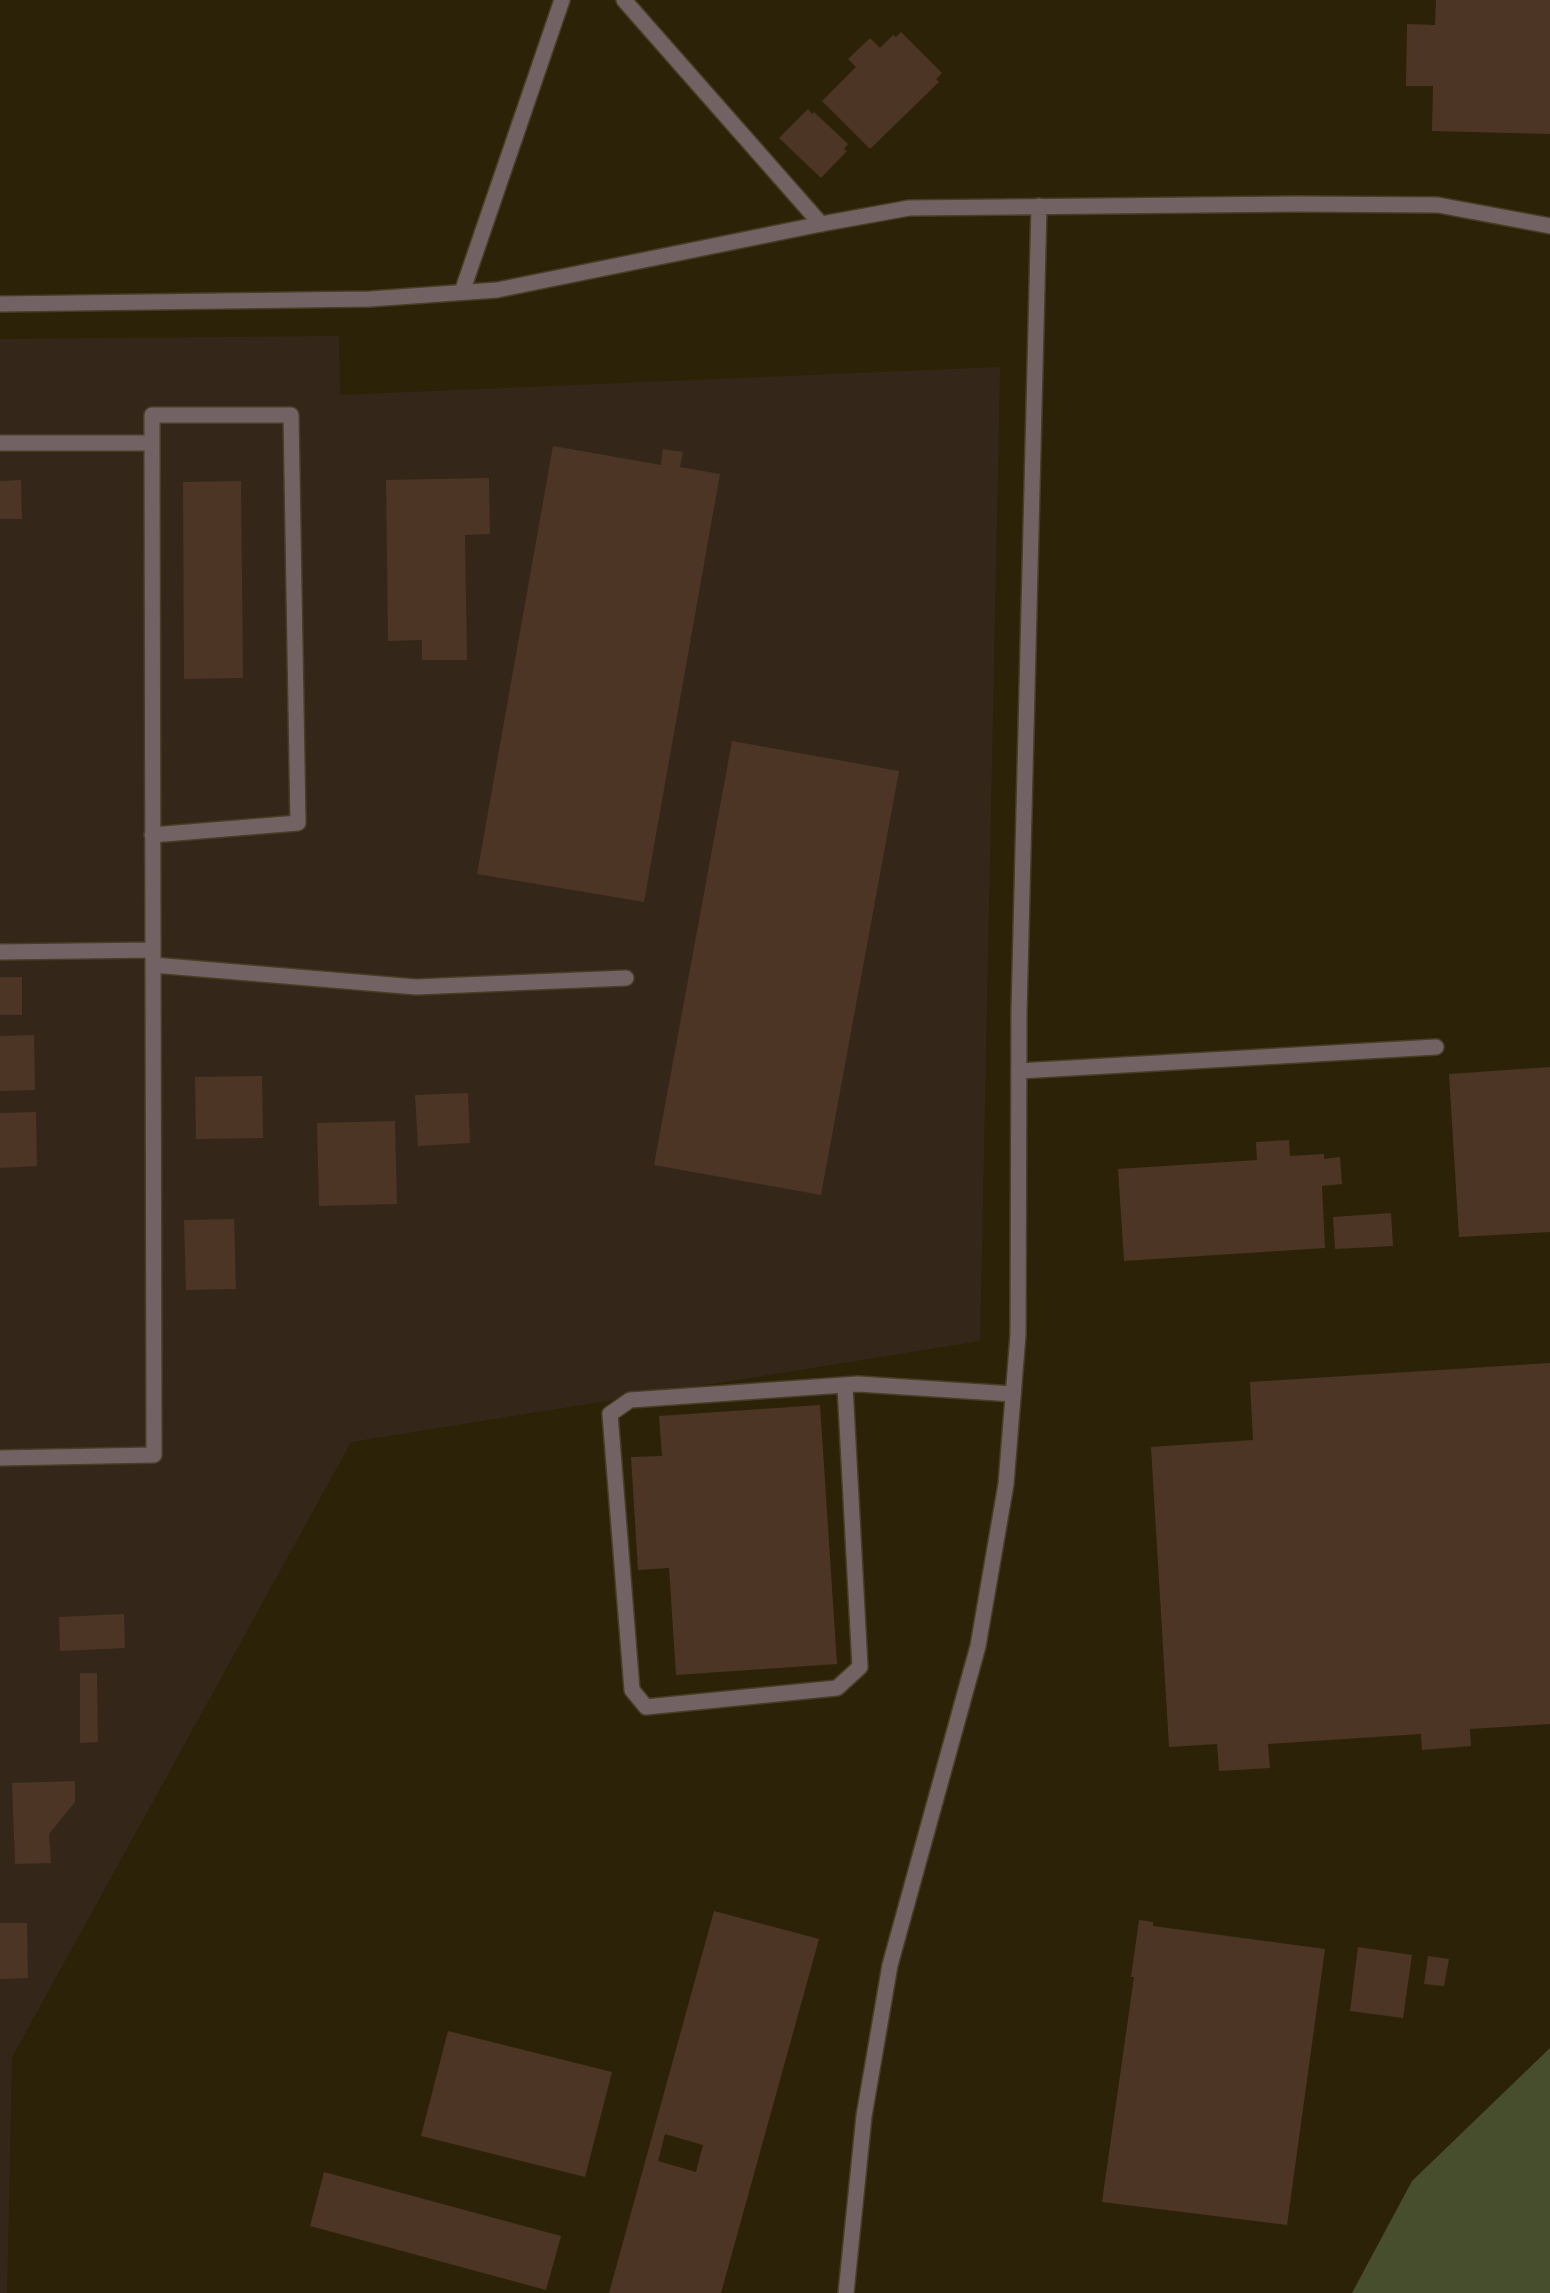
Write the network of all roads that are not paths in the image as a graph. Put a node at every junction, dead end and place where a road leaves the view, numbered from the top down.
1 (562, 0) edge
2 (624, 0) edge
3 (1039, 206) junction
4 (821, 224) junction
5 (1550, 226) edge
6 (462, 292) junction
7 (0, 304) edge
8 (0, 443) edge
9 (152, 443) junction
10 (152, 835) junction
11 (0, 952) edge
12 (153, 957) junction
13 (626, 978) dead end
14 (1436, 1047) dead end
15 (1019, 1071) junction
16 (845, 1386) junction
17 (1013, 1394) junction
18 (0, 1458) edge
19 (846, 2293) edge

1 - 6 street
2 - 4 street
3 - 4 street
3 - 5 street
3 - 15 street
4 - 6 street
6 - 7 street
8 - 9 street
9 - 10 street
9 - 10 street
10 - 12 street
11 - 12 street
12 - 13 street
12 - 18 street
14 - 15 street
15 - 17 street
16 - 16 street
16 - 17 street
17 - 19 street

